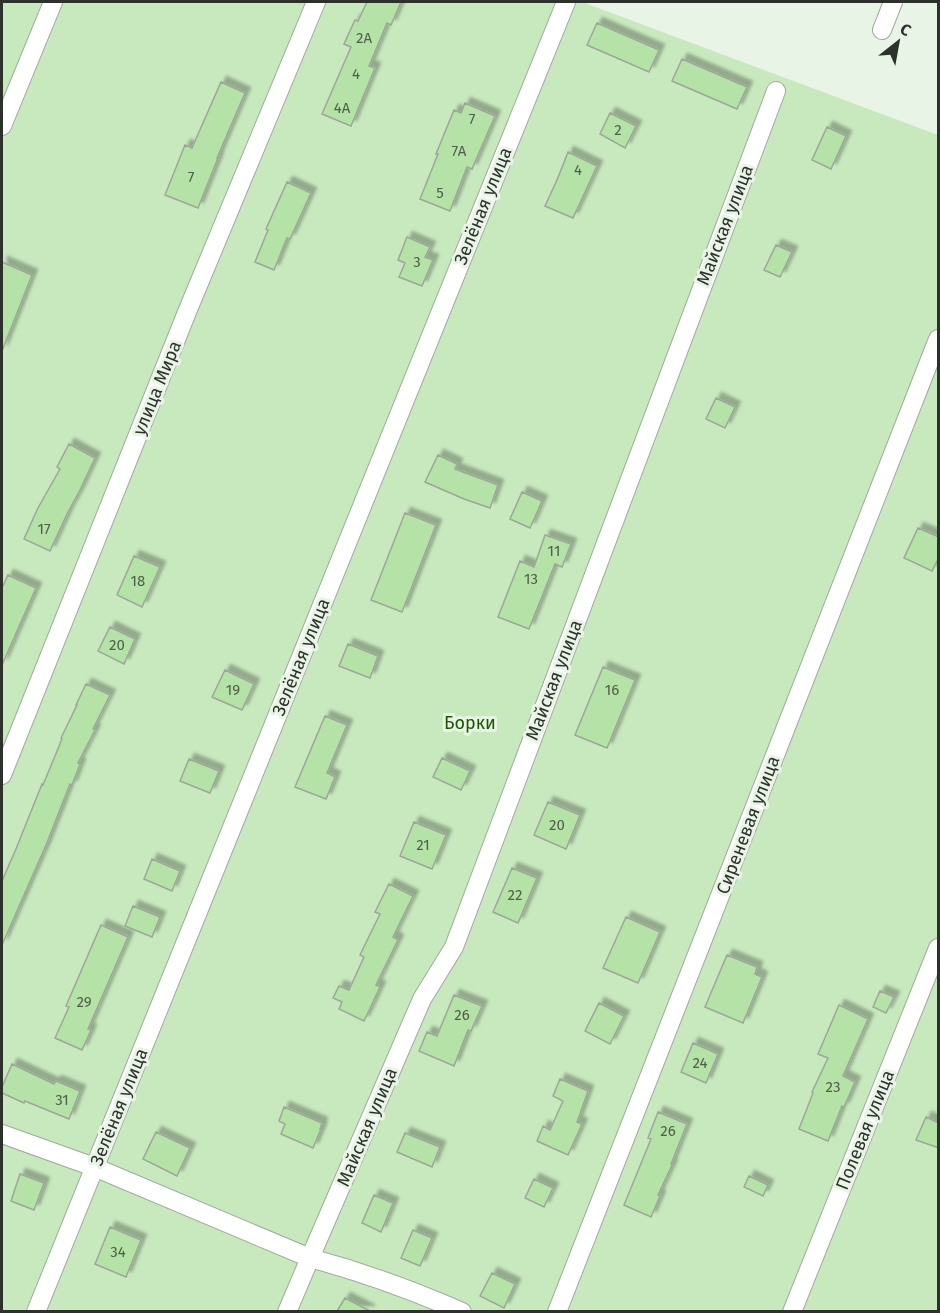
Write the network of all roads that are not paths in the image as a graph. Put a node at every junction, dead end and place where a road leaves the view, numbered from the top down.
1 (53, 2) edge
2 (316, 2) edge
3 (566, 2) edge
4 (892, 2) edge
5 (882, 30) dead end
6 (776, 91) dead end
7 (2, 126) edge
8 (939, 339) edge
9 (2, 775) edge
10 (939, 948) edge
11 (2, 1134) edge
12 (94, 1167) junction
13 (310, 1258) junction
14 (36, 1311) edge
15 (287, 1311) edge
16 (462, 1311) edge
17 (557, 1311) edge
18 (792, 1311) edge

1 - 7 street
2 - 9 street, улица Мира
3 - 12 street, Зелёная улица
4 - 5 street
6 - 13 street, Майская улица
8 - 17 street, Сиреневая улица
10 - 18 street, Полевая улица
11 - 12 street
12 - 13 street
12 - 14 street, Зелёная улица
13 - 15 street, Майская улица
13 - 16 street

